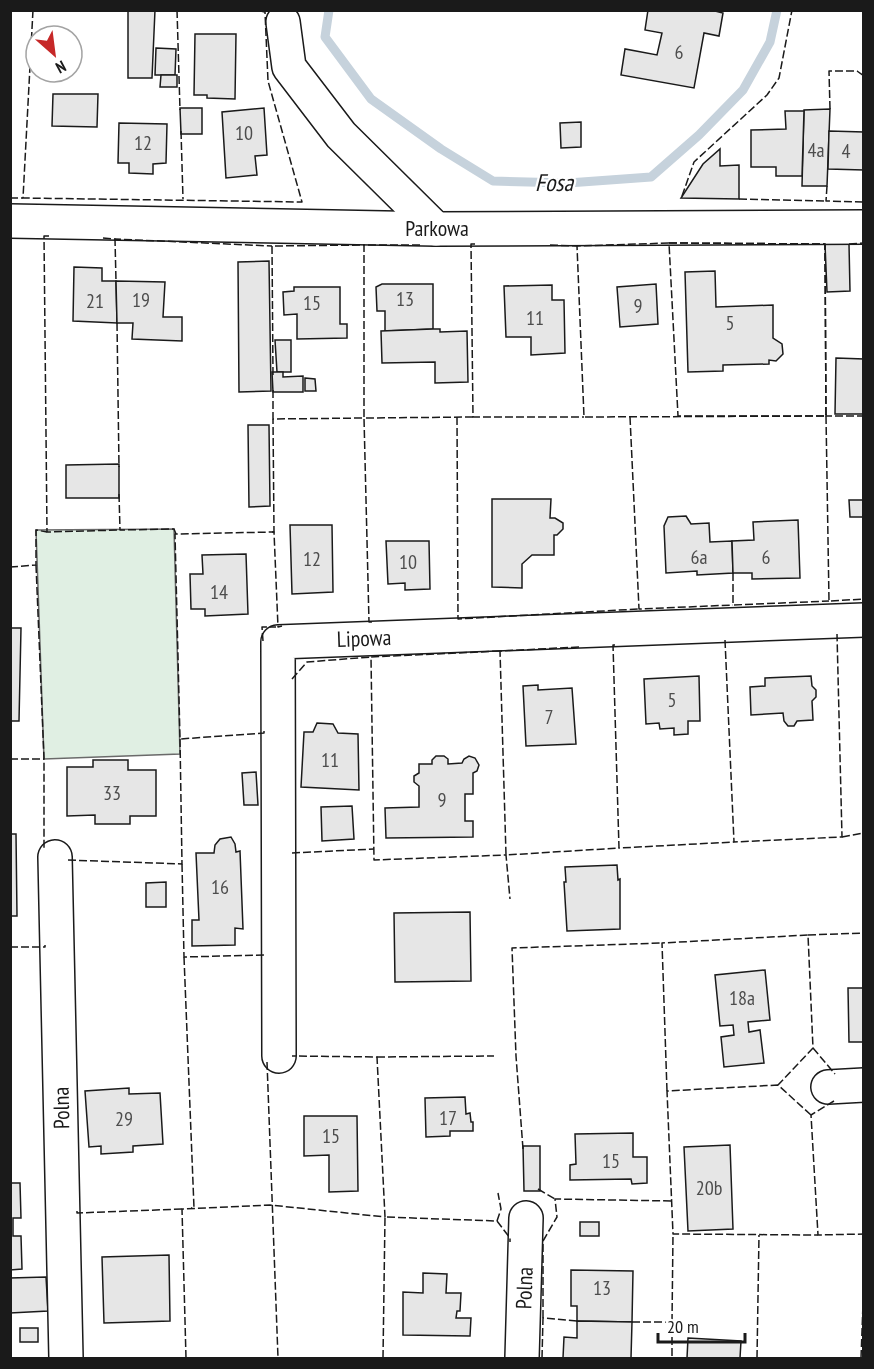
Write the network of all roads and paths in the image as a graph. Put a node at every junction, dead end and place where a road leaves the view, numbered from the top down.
1 (283, 22) dead end
2 (10, 220) edge
3 (864, 227) edge
4 (436, 229) junction
5 (864, 620) edge
6 (55, 857) dead end
7 (279, 1056) dead end
8 (864, 1085) edge
9 (828, 1087) dead end
10 (526, 1218) dead end
11 (66, 1359) edge
12 (522, 1359) edge

1 - 4 street
2 - 4 street, Parkowa
3 - 4 street, Parkowa
5 - 7 street, Lipowa
6 - 11 street, Polna
8 - 9 street
10 - 12 street, Polna

